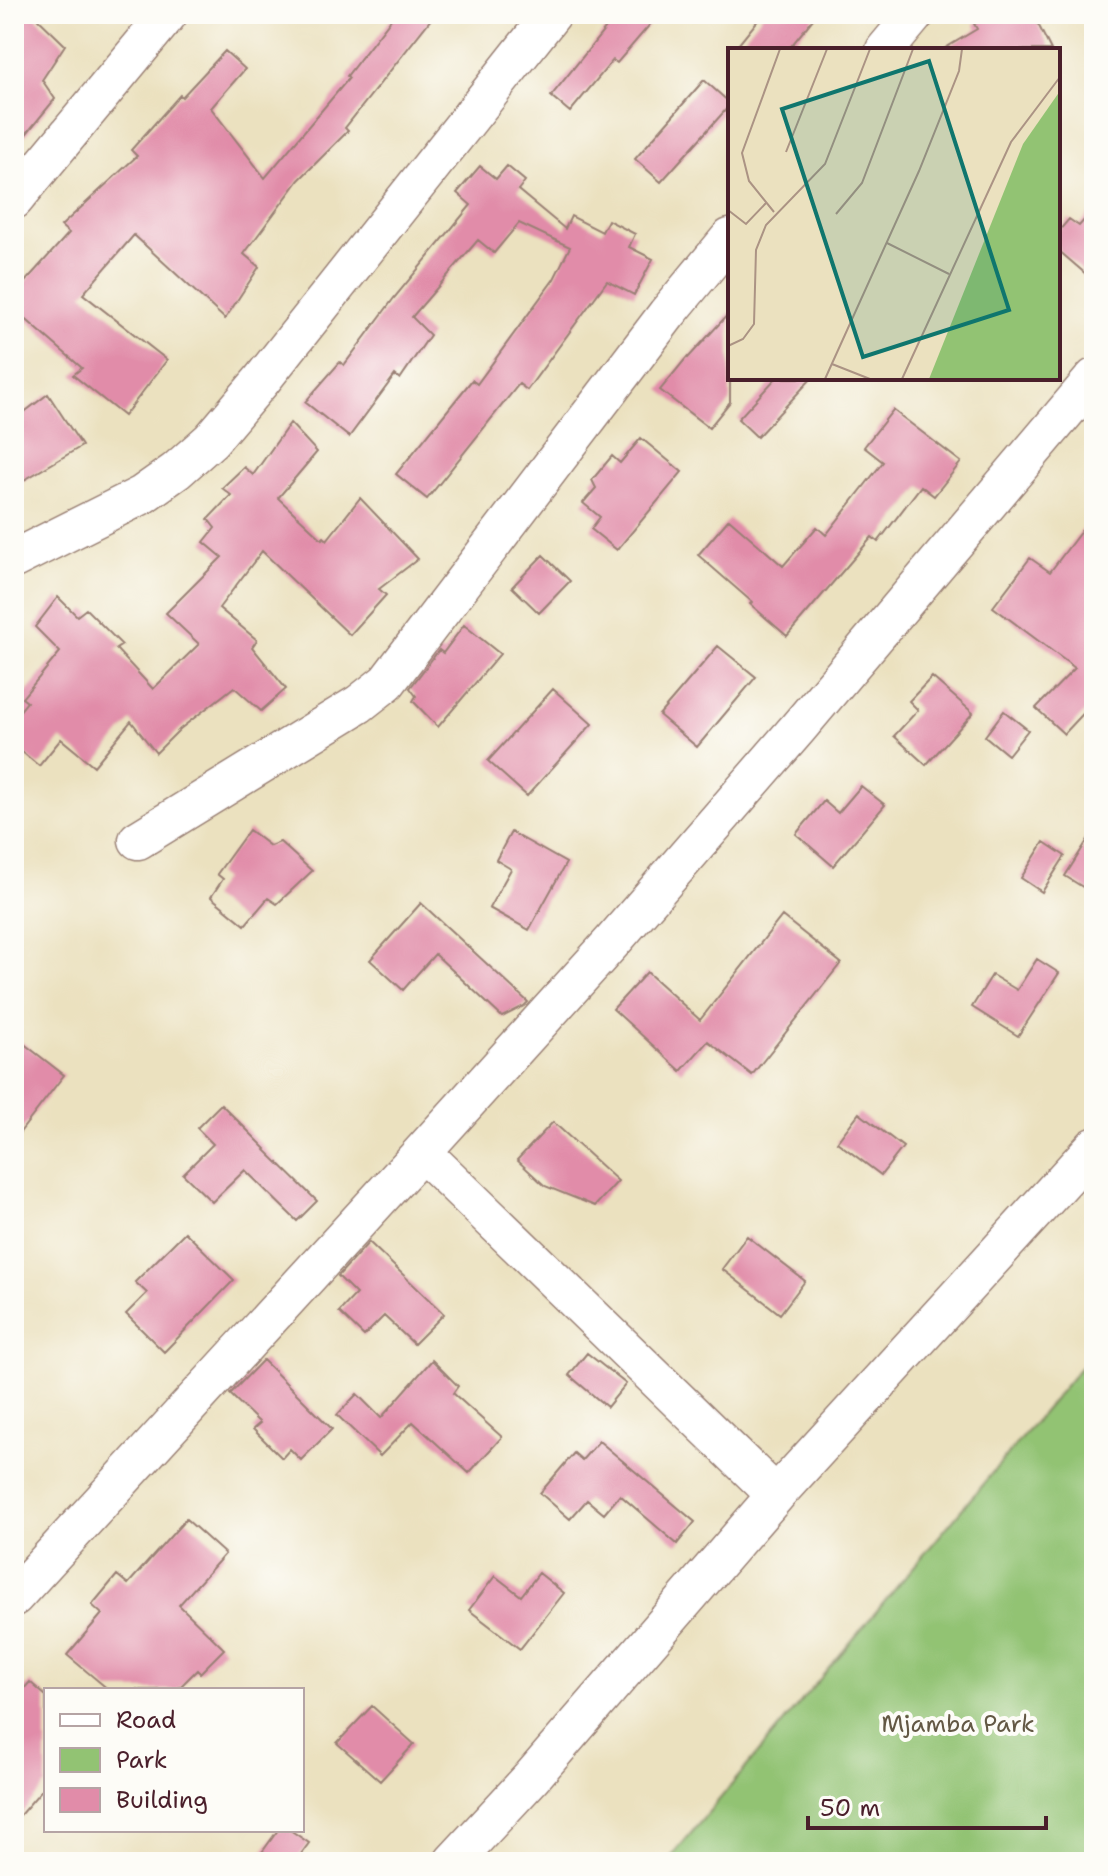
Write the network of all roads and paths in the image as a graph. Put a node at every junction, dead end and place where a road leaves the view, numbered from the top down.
1 (168, 14) edge
2 (552, 14) edge
3 (915, 14) edge
4 (887, 48) edge
5 (14, 200) edge
6 (728, 240) edge
7 (1094, 378) edge
8 (14, 559) edge
9 (138, 840) dead end
10 (1094, 1147) edge
11 (422, 1152) junction
12 (776, 1495) junction
13 (14, 1597) edge
14 (453, 1862) edge

1 - 5 street
2 - 8 street
3 - 4 street
6 - 9 street
7 - 11 street
10 - 12 street
11 - 12 street
11 - 13 street
12 - 14 street

